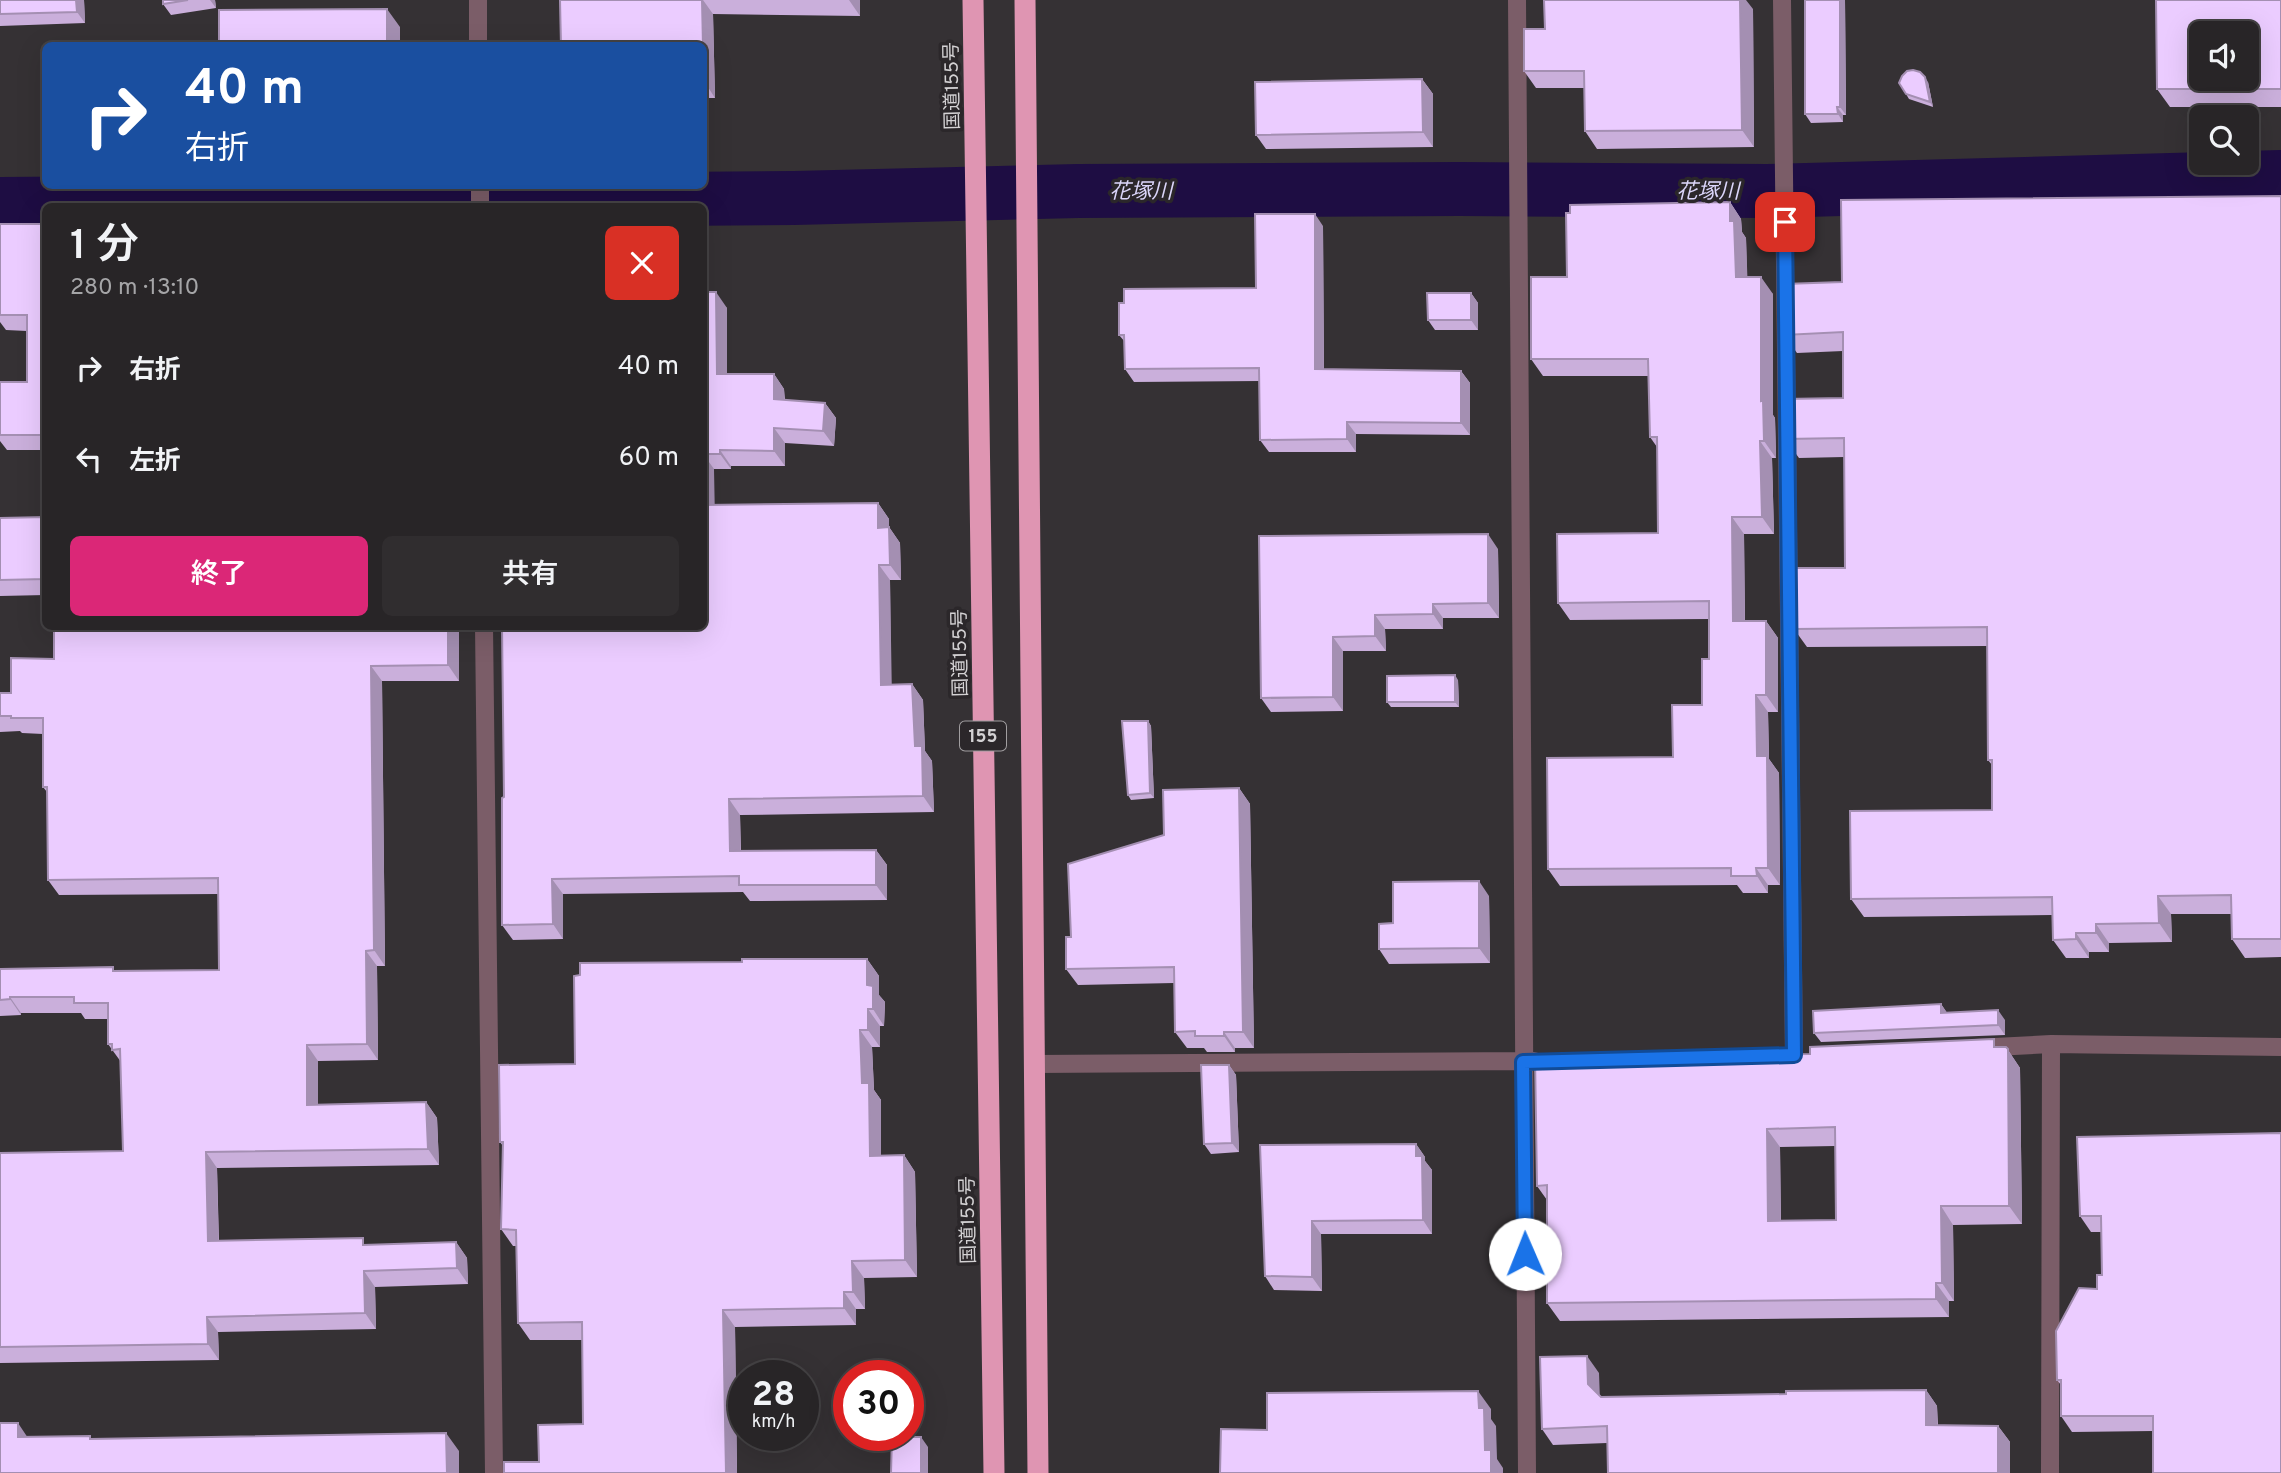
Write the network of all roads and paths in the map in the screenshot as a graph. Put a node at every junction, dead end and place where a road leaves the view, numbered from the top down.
1 (478, 0) edge
2 (973, 0) edge
3 (1025, 0) edge
4 (1517, 0) edge
5 (1782, 0) edge
6 (478, 42) edge
7 (484, 630) edge
8 (2051, 1045) junction
9 (2281, 1047) edge
10 (1956, 1048) edge
11 (1794, 1055) edge
12 (1550, 1061) edge
13 (1523, 1062) junction
14 (1034, 1064) junction
15 (494, 1473) edge
16 (994, 1473) edge
17 (1038, 1473) edge
18 (1527, 1473) edge
19 (2050, 1473) edge

1 - 6 street
2 - 16 highway, 国道155号 / 155
3 - 14 highway, 155
4 - 13 street
5 - 11 street
7 - 15 street
8 - 9 street
8 - 10 street
8 - 19 street
12 - 13 street
13 - 14 street
13 - 18 street
14 - 17 highway, 155

